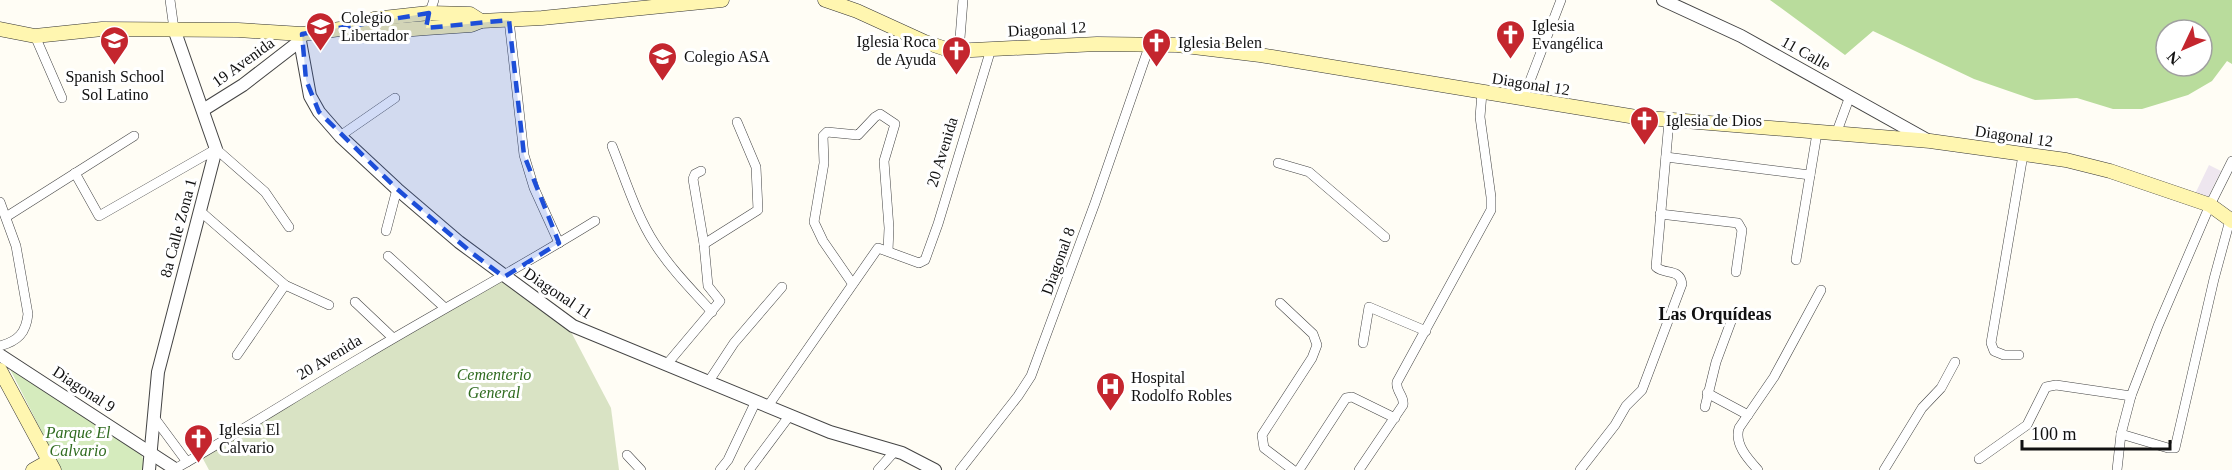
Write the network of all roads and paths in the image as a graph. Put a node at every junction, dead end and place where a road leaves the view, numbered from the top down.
1 (170, 0) edge
2 (722, 0) edge
3 (825, 0) edge
4 (963, 0) edge
5 (1562, 0) edge
6 (1663, 0) edge
7 (846, 3) edge
8 (636, 4) edge
9 (431, 7) edge
10 (508, 20) junction
11 (481, 21) junction
12 (363, 26) junction
13 (426, 28) junction
14 (0, 29) edge
15 (174, 29) junction
16 (35, 36) junction
17 (301, 37) junction
18 (1150, 44) junction
19 (991, 49) junction
20 (959, 51) junction
21 (1482, 93) junction
22 (1850, 96) junction
23 (62, 98) dead end
24 (395, 98) dead end
25 (1523, 99) junction
26 (203, 110) junction
27 (1669, 121) junction
28 (737, 122) dead end
29 (1817, 132) junction
30 (1836, 134) junction
31 (134, 136) dead end
32 (340, 136) junction
33 (1930, 141) junction
34 (612, 146) dead end
35 (216, 149) junction
36 (2023, 154) junction
37 (1666, 157) junction
38 (2232, 161) edge
39 (1278, 163) dead end
40 (701, 171) dead end
41 (75, 173) junction
42 (1810, 175) junction
43 (397, 189) junction
44 (0, 202) edge
45 (2210, 205) junction
46 (200, 211) junction
47 (1660, 214) junction
48 (6, 217) junction
49 (2231, 220) edge
50 (595, 221) dead end
51 (289, 226) dead end
52 (386, 231) dead end
53 (1385, 237) dead end
54 (559, 243) junction
55 (704, 244) junction
56 (888, 251) junction
57 (388, 256) dead end
58 (1796, 260) dead end
59 (1736, 272) dead end
60 (504, 276) junction
61 (852, 283) junction
62 (285, 285) junction
63 (782, 288) dead end
64 (1821, 290) dead end
65 (355, 302) dead end
66 (1280, 303) dead end
67 (329, 305) dead end
68 (445, 308) junction
69 (712, 312) junction
70 (1732, 320) dead end
71 (1426, 331) junction
72 (393, 338) junction
73 (1363, 343) dead end
74 (0, 346) edge
75 (0, 355) edge
76 (2019, 355) dead end
77 (237, 356) dead end
78 (1955, 362) dead end
79 (667, 364) junction
80 (0, 370) edge
81 (709, 381) junction
82 (1707, 393) junction
83 (2131, 396) junction
84 (756, 401) junction
85 (768, 406) junction
86 (1705, 407) dead end
87 (790, 415) junction
88 (1748, 415) junction
89 (153, 416) junction
90 (1395, 418) junction
91 (2121, 434) junction
92 (895, 451) junction
93 (150, 452) junction
94 (627, 455) dead end
95 (1979, 459) dead end
96 (187, 462) junction
97 (51, 465) edge
98 (33, 470) edge
99 (149, 470) edge
100 (174, 470) edge
101 (641, 470) edge
102 (720, 470) edge
103 (749, 470) edge
104 (878, 470) edge
105 (935, 470) edge
106 (960, 470) edge
107 (1293, 470) edge
108 (1299, 470) edge
109 (1359, 470) edge
110 (1580, 470) edge
111 (1758, 470) edge
112 (1884, 470) edge
113 (2116, 470) edge

1 - 15 street
2 - 8 main road
3 - 7 main road, Diagonal 12
4 - 20 street
5 - 25 street
6 - 22 street, 11 Calle
7 - 20 main road, Diagonal 12
8 - 10 main road
9 - 11 main road
9 - 12 main road
9 - 13 street
10 - 11 main road
10 - 54 street
11 - 13 main road
12 - 13 main road
12 - 17 main road
14 - 16 main road
15 - 16 main road
15 - 17 main road
15 - 26 street
16 - 23 street
17 - 26 street, 19 Avenida
17 - 32 street, Diagonal 11
18 - 19 main road, Diagonal 12
18 - 21 main road, Diagonal 12
18 - 106 street, Diagonal 8
19 - 20 main road, Diagonal 12
19 - 56 street, 20 Avenida
21 - 25 main road, Diagonal 12
21 - 71 street
22 - 30 street
22 - 33 street, 11 Calle
24 - 32 street
25 - 27 main road, Diagonal 12
26 - 35 street
27 - 29 main road, Diagonal 12
27 - 37 street
28 - 55 street
29 - 30 main road, Diagonal 12
29 - 42 street
30 - 33 main road, Diagonal 12
31 - 41 street
32 - 43 street, Diagonal 11
33 - 36 main road, Diagonal 12
34 - 69 street
35 - 41 street
35 - 46 street, 8a Calle Zona 1
35 - 51 street
36 - 45 main road, Diagonal 12
36 - 76 street
37 - 42 street
37 - 47 street
38 - 45 street
39 - 53 street
40 - 55 street
41 - 48 street
42 - 58 street
43 - 52 street
43 - 60 street, Diagonal 11
44 - 48 street
45 - 49 main road, Diagonal 12
45 - 83 street
46 - 62 street
46 - 89 street, 8a Calle Zona 1
47 - 59 street
47 - 110 street
48 - 74 street
49 - 91 street
50 - 54 street, 20 Avenida
54 - 60 street, 20 Avenida
55 - 69 street
56 - 61 street
56 - 61 street
57 - 68 street
60 - 68 street, 20 Avenida
60 - 79 street, Diagonal 11
61 - 85 street
62 - 67 street
62 - 77 street
63 - 81 street
64 - 88 street
65 - 72 street
66 - 107 street
68 - 72 street, 20 Avenida
69 - 79 street
70 - 82 street
71 - 73 street
71 - 90 street
72 - 96 street, 20 Avenida
75 - 93 street, Diagonal 9
78 - 112 street
79 - 81 street, Diagonal 11
80 - 97 main road
81 - 84 street, Diagonal 11
82 - 86 street
82 - 88 street
83 - 91 street
83 - 95 street
84 - 85 street, Diagonal 11
84 - 102 street
85 - 87 street, Diagonal 11
87 - 92 street, Diagonal 11
87 - 103 street
88 - 111 street
89 - 93 street, 8a Calle Zona 1
89 - 96 street
90 - 108 street
90 - 109 street
91 - 113 street
92 - 104 street
92 - 105 street, Diagonal 11
93 - 99 street, 8a Calle Zona 1
93 - 100 street, Diagonal 9
94 - 101 street
96 - 100 street, 20 Avenida
97 - 98 main road

